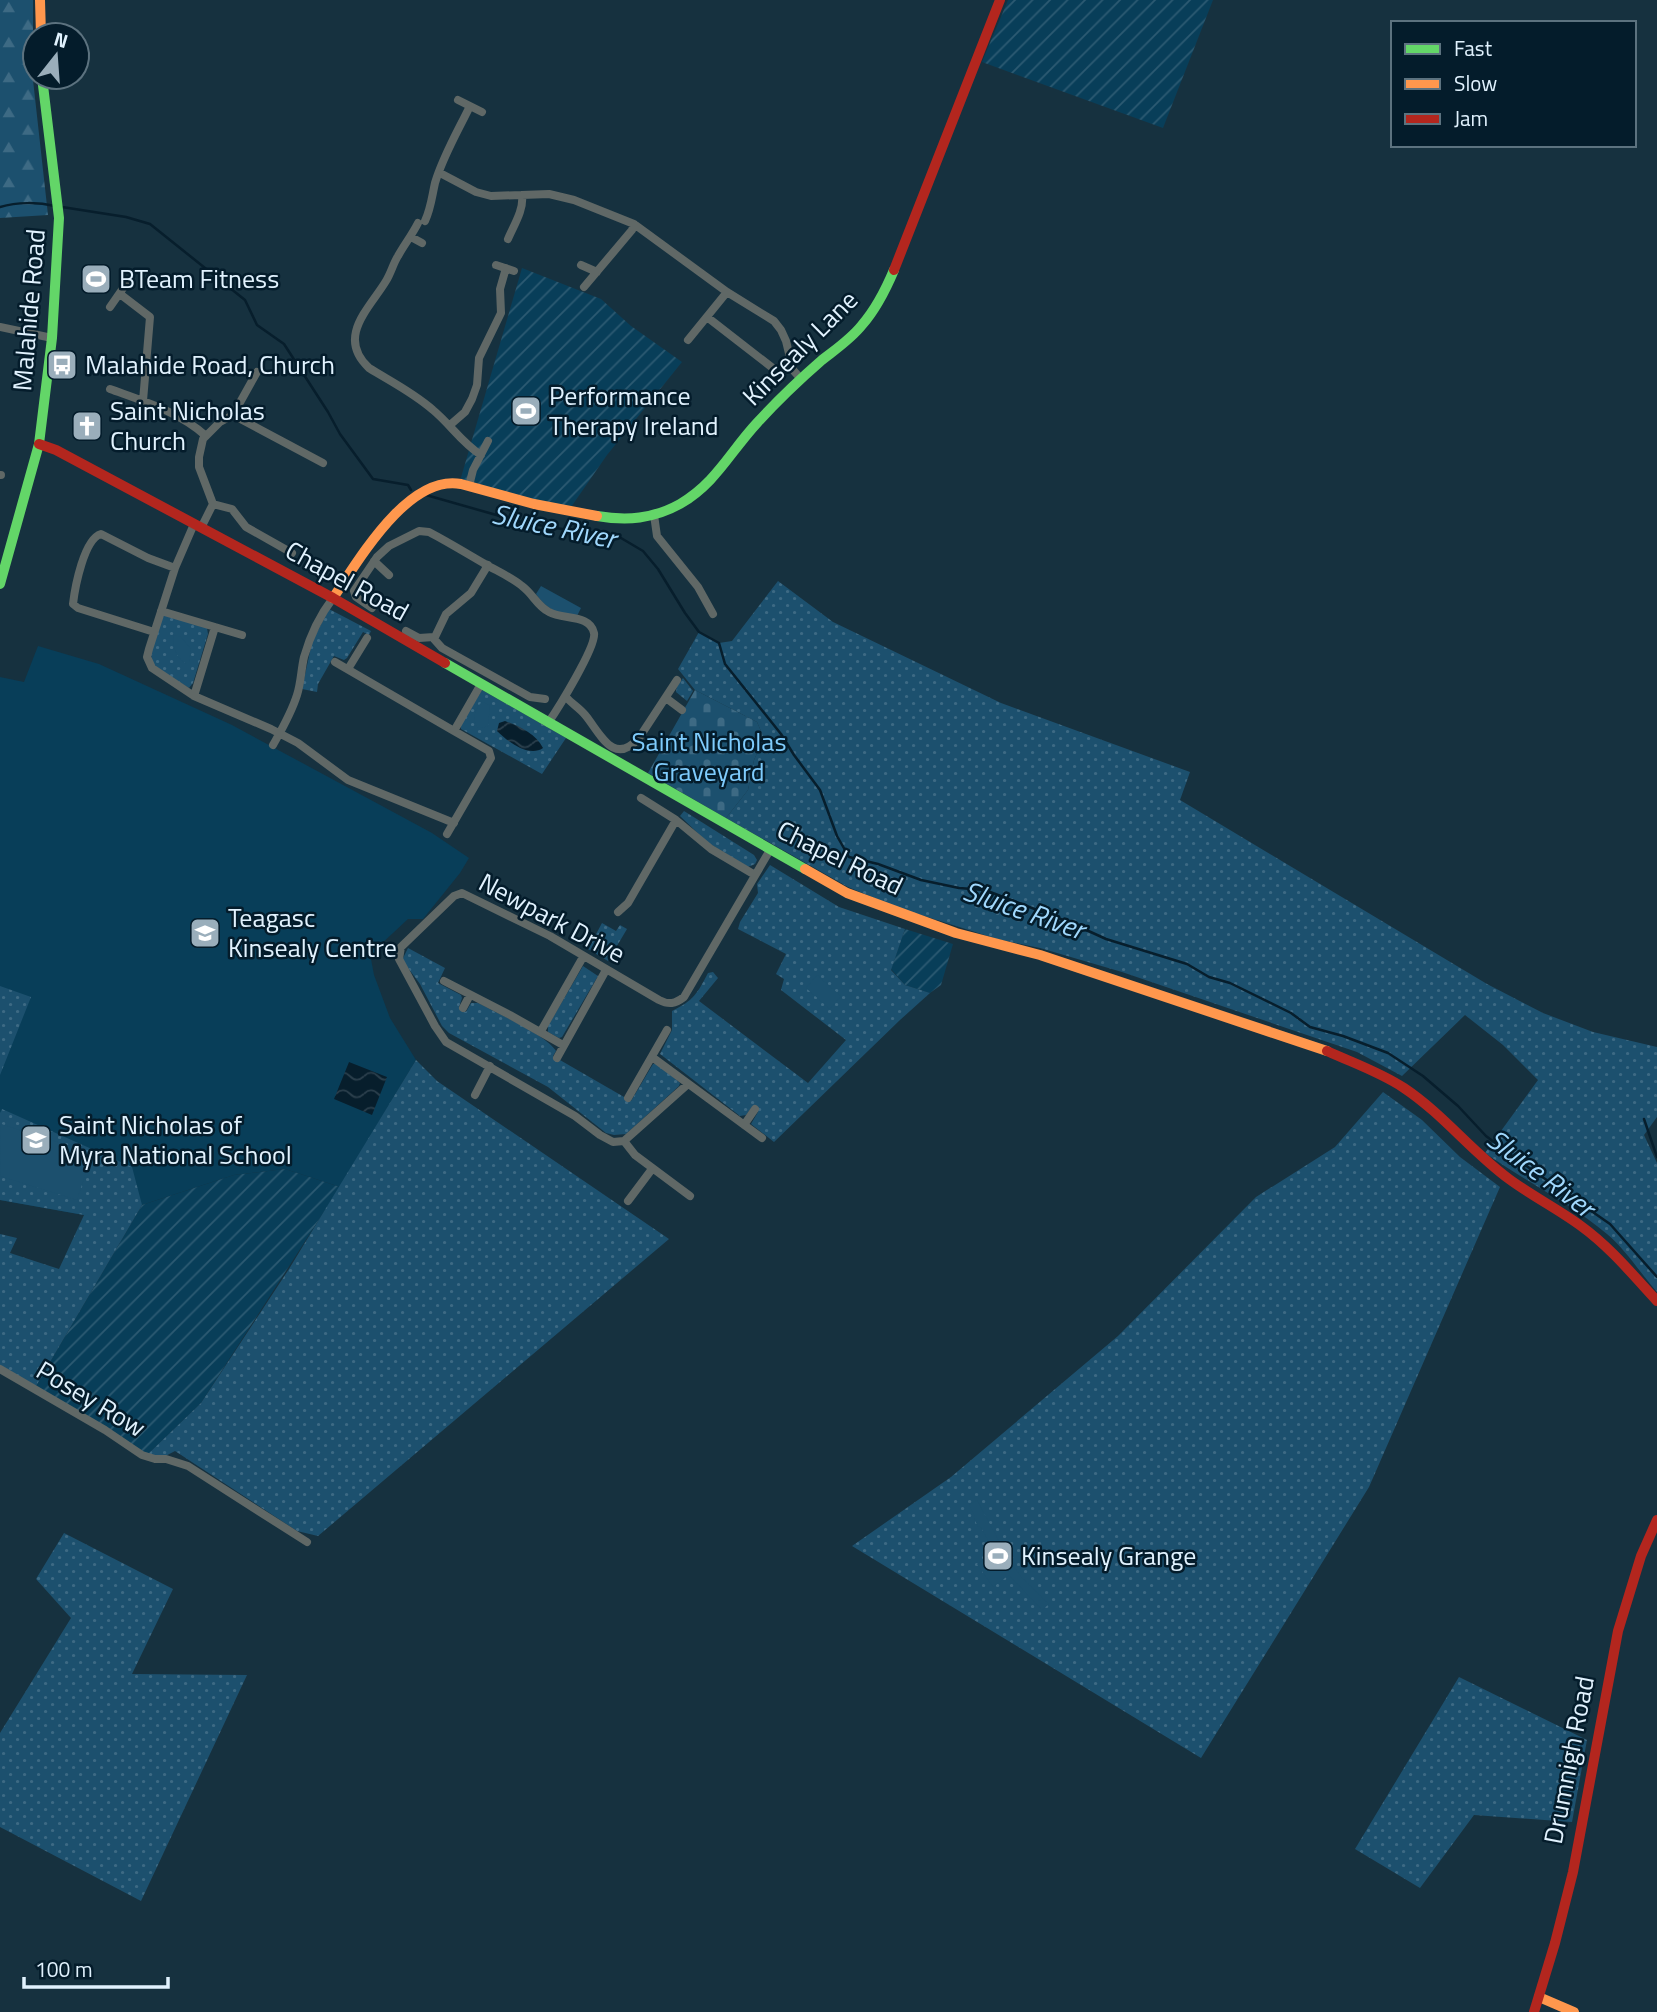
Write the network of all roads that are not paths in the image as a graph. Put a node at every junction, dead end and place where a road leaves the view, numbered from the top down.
1 (40, 0) edge
2 (1000, 0) edge
3 (41, 21) edge
4 (44, 91) edge
5 (458, 100) dead end
6 (470, 106) junction
7 (482, 112) dead end
8 (440, 173) junction
9 (522, 195) junction
10 (634, 223) junction
11 (411, 237) junction
12 (508, 239) dead end
13 (422, 243) dead end
14 (496, 265) dead end
15 (581, 265) dead end
16 (597, 272) junction
17 (127, 285) dead end
18 (584, 287) dead end
19 (727, 292) junction
20 (120, 293) junction
21 (110, 307) dead end
22 (707, 317) junction
23 (0, 327) edge
24 (52, 338) junction
25 (688, 340) dead end
26 (774, 369) dead end
27 (257, 372) dead end
28 (801, 379) junction
29 (110, 389) dead end
30 (142, 401) junction
31 (233, 415) junction
32 (450, 425) junction
33 (206, 436) junction
34 (488, 441) dead end
35 (39, 444) junction
36 (481, 455) junction
37 (323, 463) dead end
38 (469, 485) junction
39 (213, 504) junction
40 (654, 515) junction
41 (198, 526) junction
42 (292, 553) dead end
43 (374, 561) junction
44 (488, 565) junction
45 (175, 568) junction
46 (389, 575) dead end
47 (0, 584) edge
48 (333, 597) junction
49 (372, 608) dead end
50 (161, 611) junction
51 (713, 614) dead end
52 (215, 627) junction
53 (406, 631) dead end
54 (155, 632) junction
55 (242, 635) dead end
56 (434, 637) junction
57 (367, 638) dead end
58 (335, 662) dead end
59 (348, 669) junction
60 (677, 680) dead end
61 (481, 684) junction
62 (194, 696) junction
63 (566, 696) junction
64 (666, 698) junction
65 (545, 699) dead end
66 (682, 710) dead end
67 (548, 723) junction
68 (454, 731) junction
69 (279, 734) junction
70 (273, 745) dead end
71 (641, 798) dead end
72 (676, 820) junction
73 (454, 823) junction
74 (447, 834) dead end
75 (769, 850) junction
76 (755, 875) junction
77 (618, 912) dead end
78 (583, 957) junction
79 (606, 970) junction
80 (444, 981) dead end
81 (470, 995) junction
82 (463, 1008) dead end
83 (667, 1030) dead end
84 (541, 1031) junction
85 (563, 1045) junction
86 (652, 1057) junction
87 (557, 1058) dead end
88 (490, 1066) junction
89 (688, 1084) junction
90 (475, 1095) dead end
91 (628, 1098) dead end
92 (755, 1110) dead end
93 (744, 1125) junction
94 (762, 1138) dead end
95 (624, 1141) junction
96 (652, 1169) junction
97 (690, 1196) dead end
98 (628, 1201) dead end
99 (1657, 1301) edge
100 (0, 1369) edge
101 (1657, 1520) edge
102 (307, 1542) dead end
103 (1539, 1997) junction
104 (1534, 2012) edge
105 (1574, 2012) edge

1 - 3 street
2 - 28 street, Kinsealy Lane
4 - 24 street, Malahide Road
5 - 6 street
6 - 7 street
6 - 8 street
8 - 9 street
8 - 11 street
9 - 10 street
9 - 12 street
10 - 16 street
10 - 19 street
11 - 13 street
11 - 32 street
14 - 32 street
15 - 16 street
16 - 18 street
17 - 20 street
19 - 22 street
19 - 28 street
20 - 21 street
20 - 30 street
22 - 25 street
22 - 26 street
23 - 24 street
24 - 35 street, Malahide Road
27 - 31 street
28 - 40 street, Kinsealy Lane
29 - 30 street
30 - 33 street
31 - 33 street
31 - 37 street
32 - 36 street
33 - 39 street
34 - 36 street
35 - 41 street, Chapel Road
35 - 47 street, Malahide Road
36 - 38 street
38 - 40 street, Kinsealy Lane
38 - 48 street, Kinsealy Lane
39 - 41 street
39 - 42 street
40 - 51 street
41 - 45 street
41 - 48 street, Chapel Road
43 - 44 street
43 - 46 street
43 - 49 street
44 - 56 street
44 - 63 street
45 - 50 street
45 - 54 street
48 - 61 street, Chapel Road
48 - 69 street
50 - 52 street
50 - 54 street
52 - 55 street
52 - 62 street
53 - 56 street
54 - 62 street
56 - 65 street
57 - 59 street
58 - 59 street
59 - 68 street
60 - 64 street
61 - 67 street, Chapel Road
61 - 68 street
62 - 69 street
63 - 64 street
63 - 67 street
64 - 66 street
67 - 75 street, Chapel Road
68 - 73 street
69 - 70 street
69 - 73 street
71 - 72 street
72 - 76 street
72 - 77 street
73 - 74 street
75 - 76 street, Newpark Drive
75 - 99 street, Chapel Road
76 - 79 street, Newpark Drive
78 - 79 street, Newpark Drive
78 - 84 street
78 - 88 street, Newpark Drive
79 - 85 street
80 - 81 street
81 - 82 street
81 - 84 street
83 - 86 street
84 - 85 street
85 - 87 street
86 - 89 street
86 - 91 street
88 - 90 street
88 - 95 street, Newpark Drive
89 - 93 street
89 - 95 street
92 - 93 street
93 - 94 street
95 - 96 street
96 - 97 street
96 - 98 street
100 - 102 street, Posey Row
101 - 103 street, Drumnigh Road
103 - 104 street, Drumnigh Road
103 - 105 street

